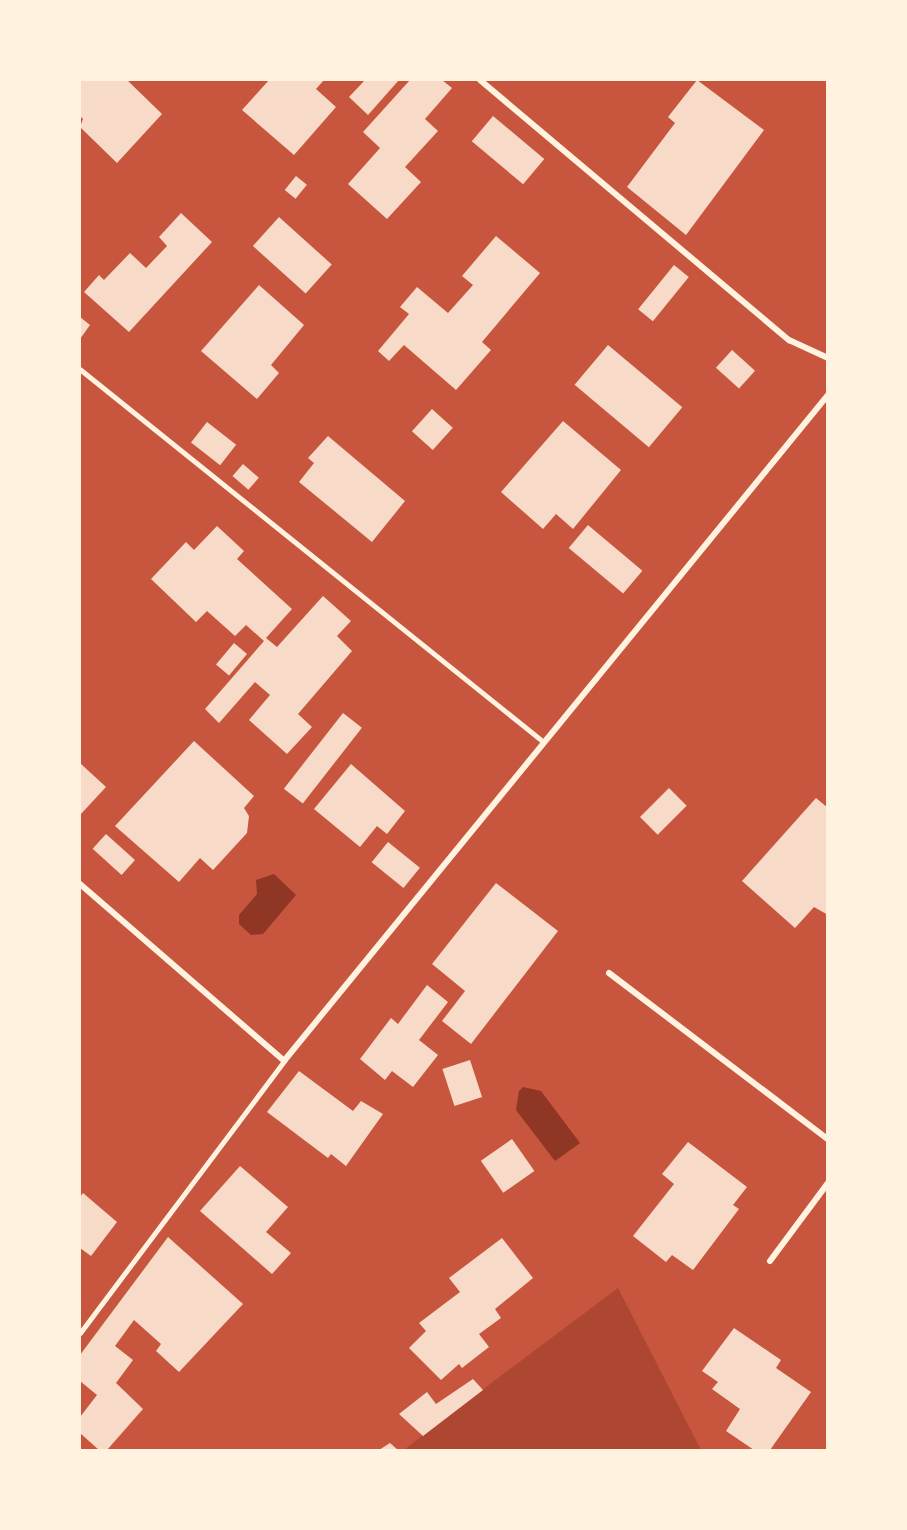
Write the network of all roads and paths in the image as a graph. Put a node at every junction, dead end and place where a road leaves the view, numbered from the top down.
1 (480, 80) edge
2 (828, 358) edge
3 (80, 369) edge
4 (828, 395) edge
5 (544, 742) junction
6 (80, 885) edge
7 (609, 973) dead end
8 (284, 1061) junction
9 (828, 1139) edge
10 (828, 1183) edge
11 (770, 1260) dead end
12 (80, 1333) edge

1 - 2 street
3 - 5 lane
4 - 5 street
5 - 8 street
6 - 8 street
7 - 9 street
8 - 12 lane
10 - 11 street

